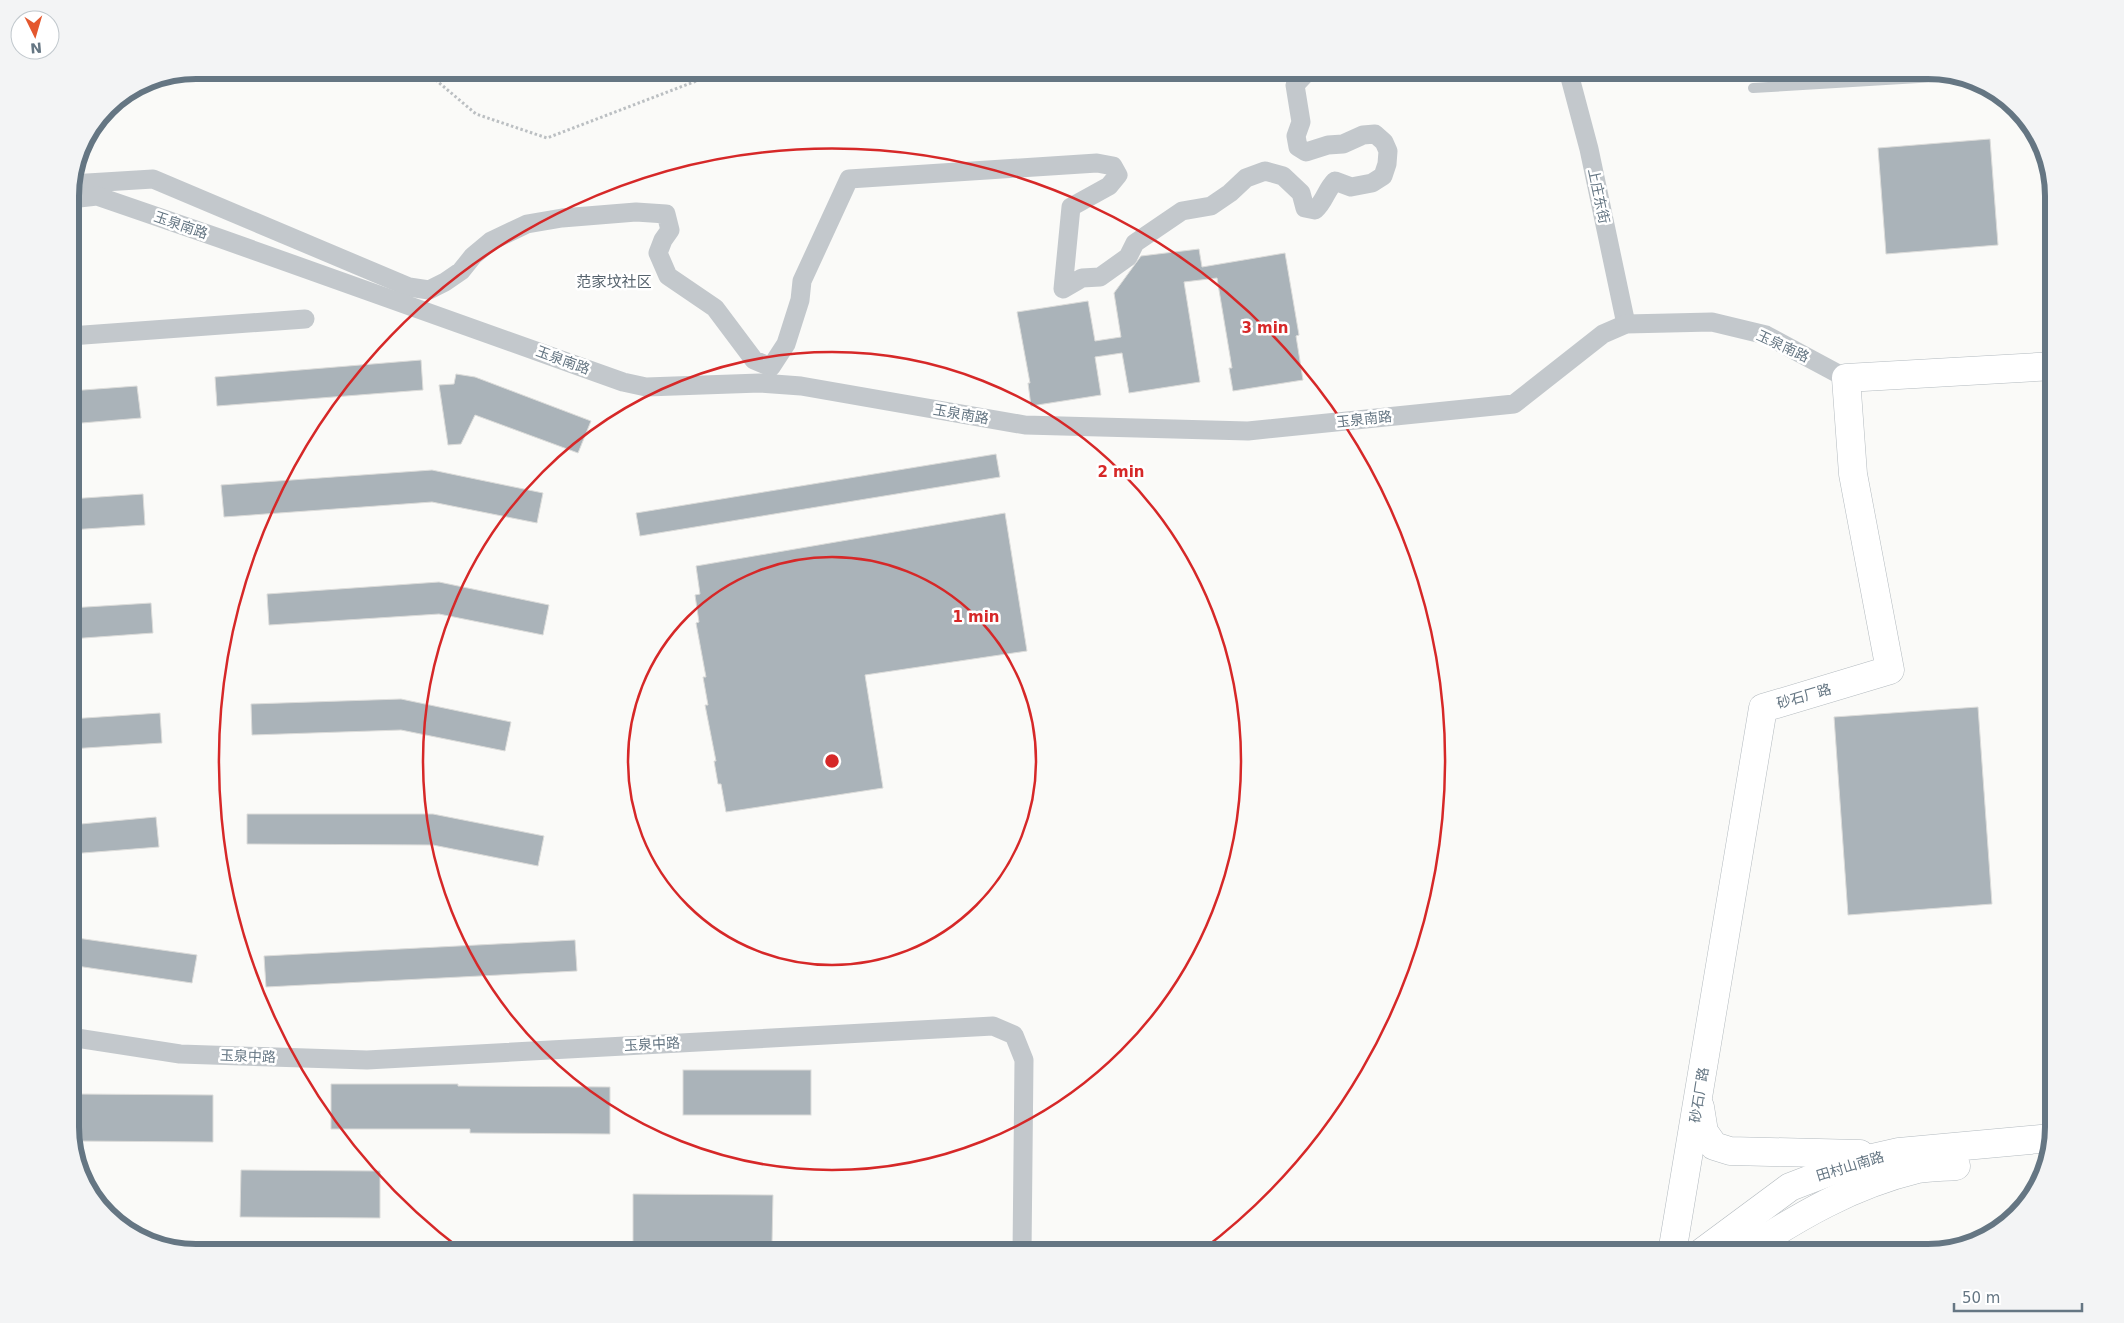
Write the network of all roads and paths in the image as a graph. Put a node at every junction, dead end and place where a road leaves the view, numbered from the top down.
1 (435, 79) edge
2 (702, 79) edge
3 (1301, 79) edge
4 (1570, 79) edge
5 (1902, 79) edge
6 (1753, 88) dead end
7 (80, 184) edge
8 (79, 198) edge
9 (305, 319) dead end
10 (1626, 324) junction
11 (79, 335) edge
12 (2045, 367) edge
13 (1846, 378) junction
14 (79, 1038) edge
15 (1699, 1095) junction
16 (2044, 1139) edge
17 (1899, 1152) junction
18 (2041, 1157) edge
19 (1022, 1244) edge
20 (1674, 1244) edge
21 (1713, 1244) edge
22 (1756, 1244) edge

1 - 2 path
3 - 7 street
4 - 10 street, 上庄东街
5 - 6 lane
8 - 10 street, 玉泉南路
9 - 11 street
10 - 13 street, 玉泉南路
12 - 13 street
13 - 15 street, 砂石厂路
14 - 19 street, 玉泉中路
15 - 17 street
15 - 20 street, 砂石厂路
16 - 17 street, 田村山南路
17 - 21 street, 田村山南路
18 - 22 street, 田村山南路

